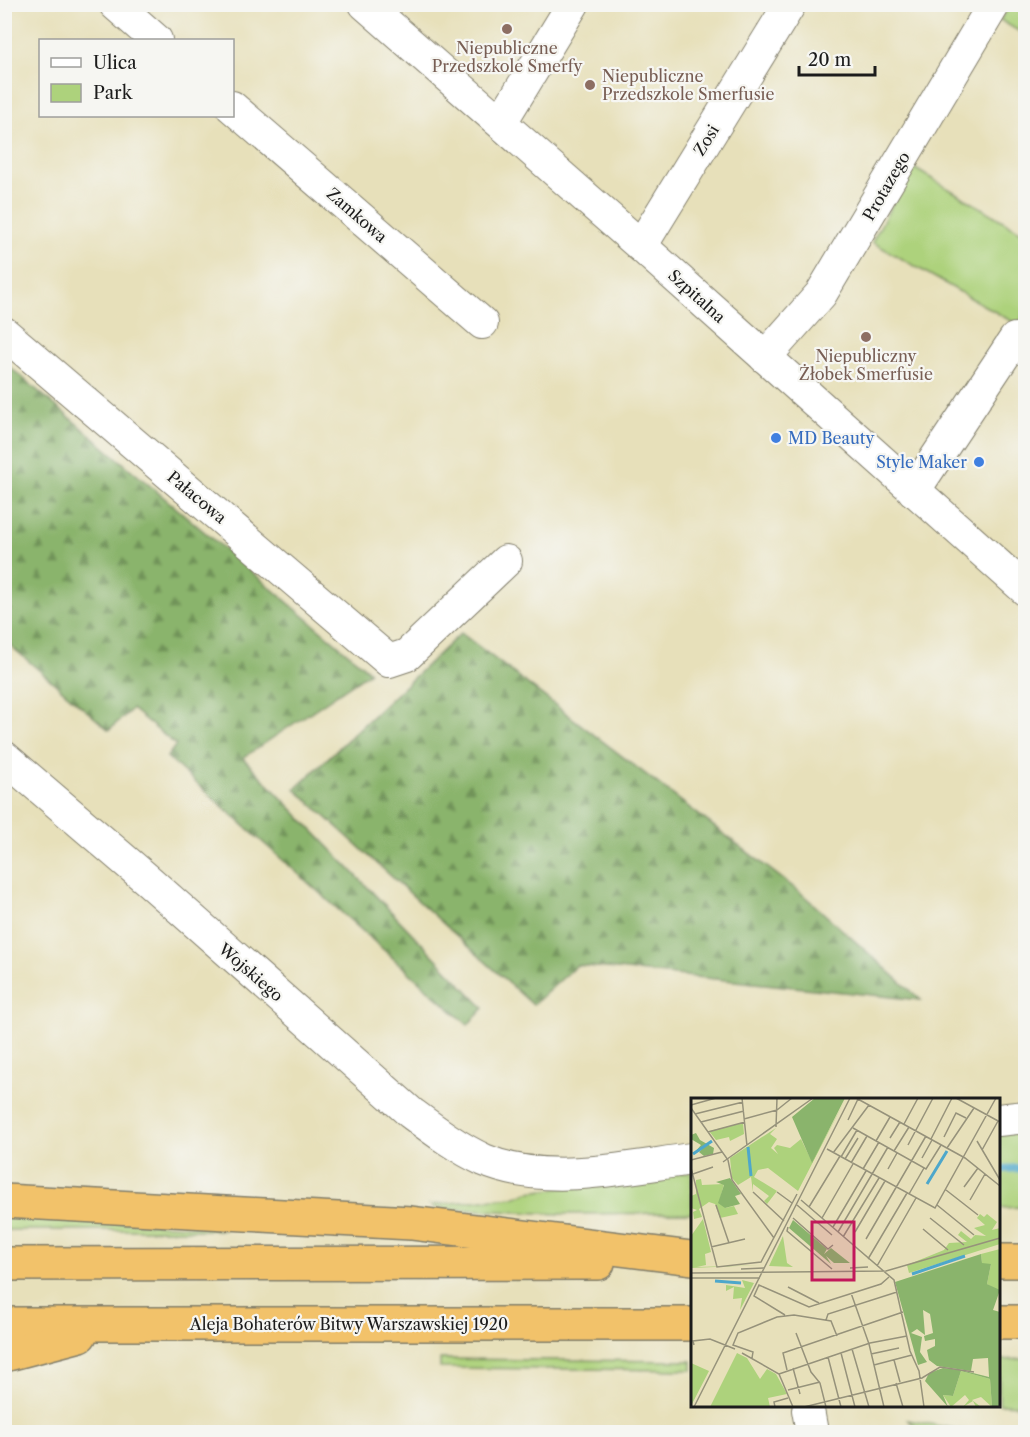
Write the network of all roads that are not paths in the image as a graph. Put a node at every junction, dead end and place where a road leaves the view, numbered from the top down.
1 (115, 4) edge
2 (365, 4) edge
3 (573, 4) edge
4 (790, 4) edge
5 (994, 4) edge
6 (155, 39) edge
7 (234, 109) edge
8 (501, 122) junction
9 (641, 246) junction
10 (482, 322) dead end
11 (4, 333) edge
12 (1015, 339) dead end
13 (765, 357) junction
14 (914, 491) junction
15 (506, 561) dead end
16 (1026, 590) edge
17 (4, 757) edge
18 (1026, 1117) edge
19 (1000, 1120) edge
20 (691, 1158) edge
21 (4, 1201) edge
22 (691, 1258) edge
23 (1000, 1261) edge
24 (1026, 1261) edge
25 (691, 1263) edge
26 (4, 1264) edge
27 (1000, 1322) edge
28 (1026, 1322) edge
29 (4, 1324) edge
30 (126, 1324) junction
31 (691, 1324) edge
32 (4, 1355) edge

1 - 6 street
2 - 8 street, Szpitalna
3 - 8 street
4 - 9 street, Zosi
5 - 13 street, Protazego
7 - 10 street, Zamkowa
8 - 9 street, Szpitalna
9 - 13 street, Szpitalna
11 - 15 street, Pałacowa
12 - 14 street
13 - 14 street, Szpitalna
14 - 16 street, Szpitalna
17 - 20 street, Wojskiego
18 - 19 street
21 - 22 highway
23 - 24 highway
25 - 26 highway
27 - 28 highway
29 - 30 highway, Aleja Bohaterów Bitwy Warszawskiej 1920
30 - 31 highway, Aleja Bohaterów Bitwy Warszawskiej 1920
30 - 32 highway

